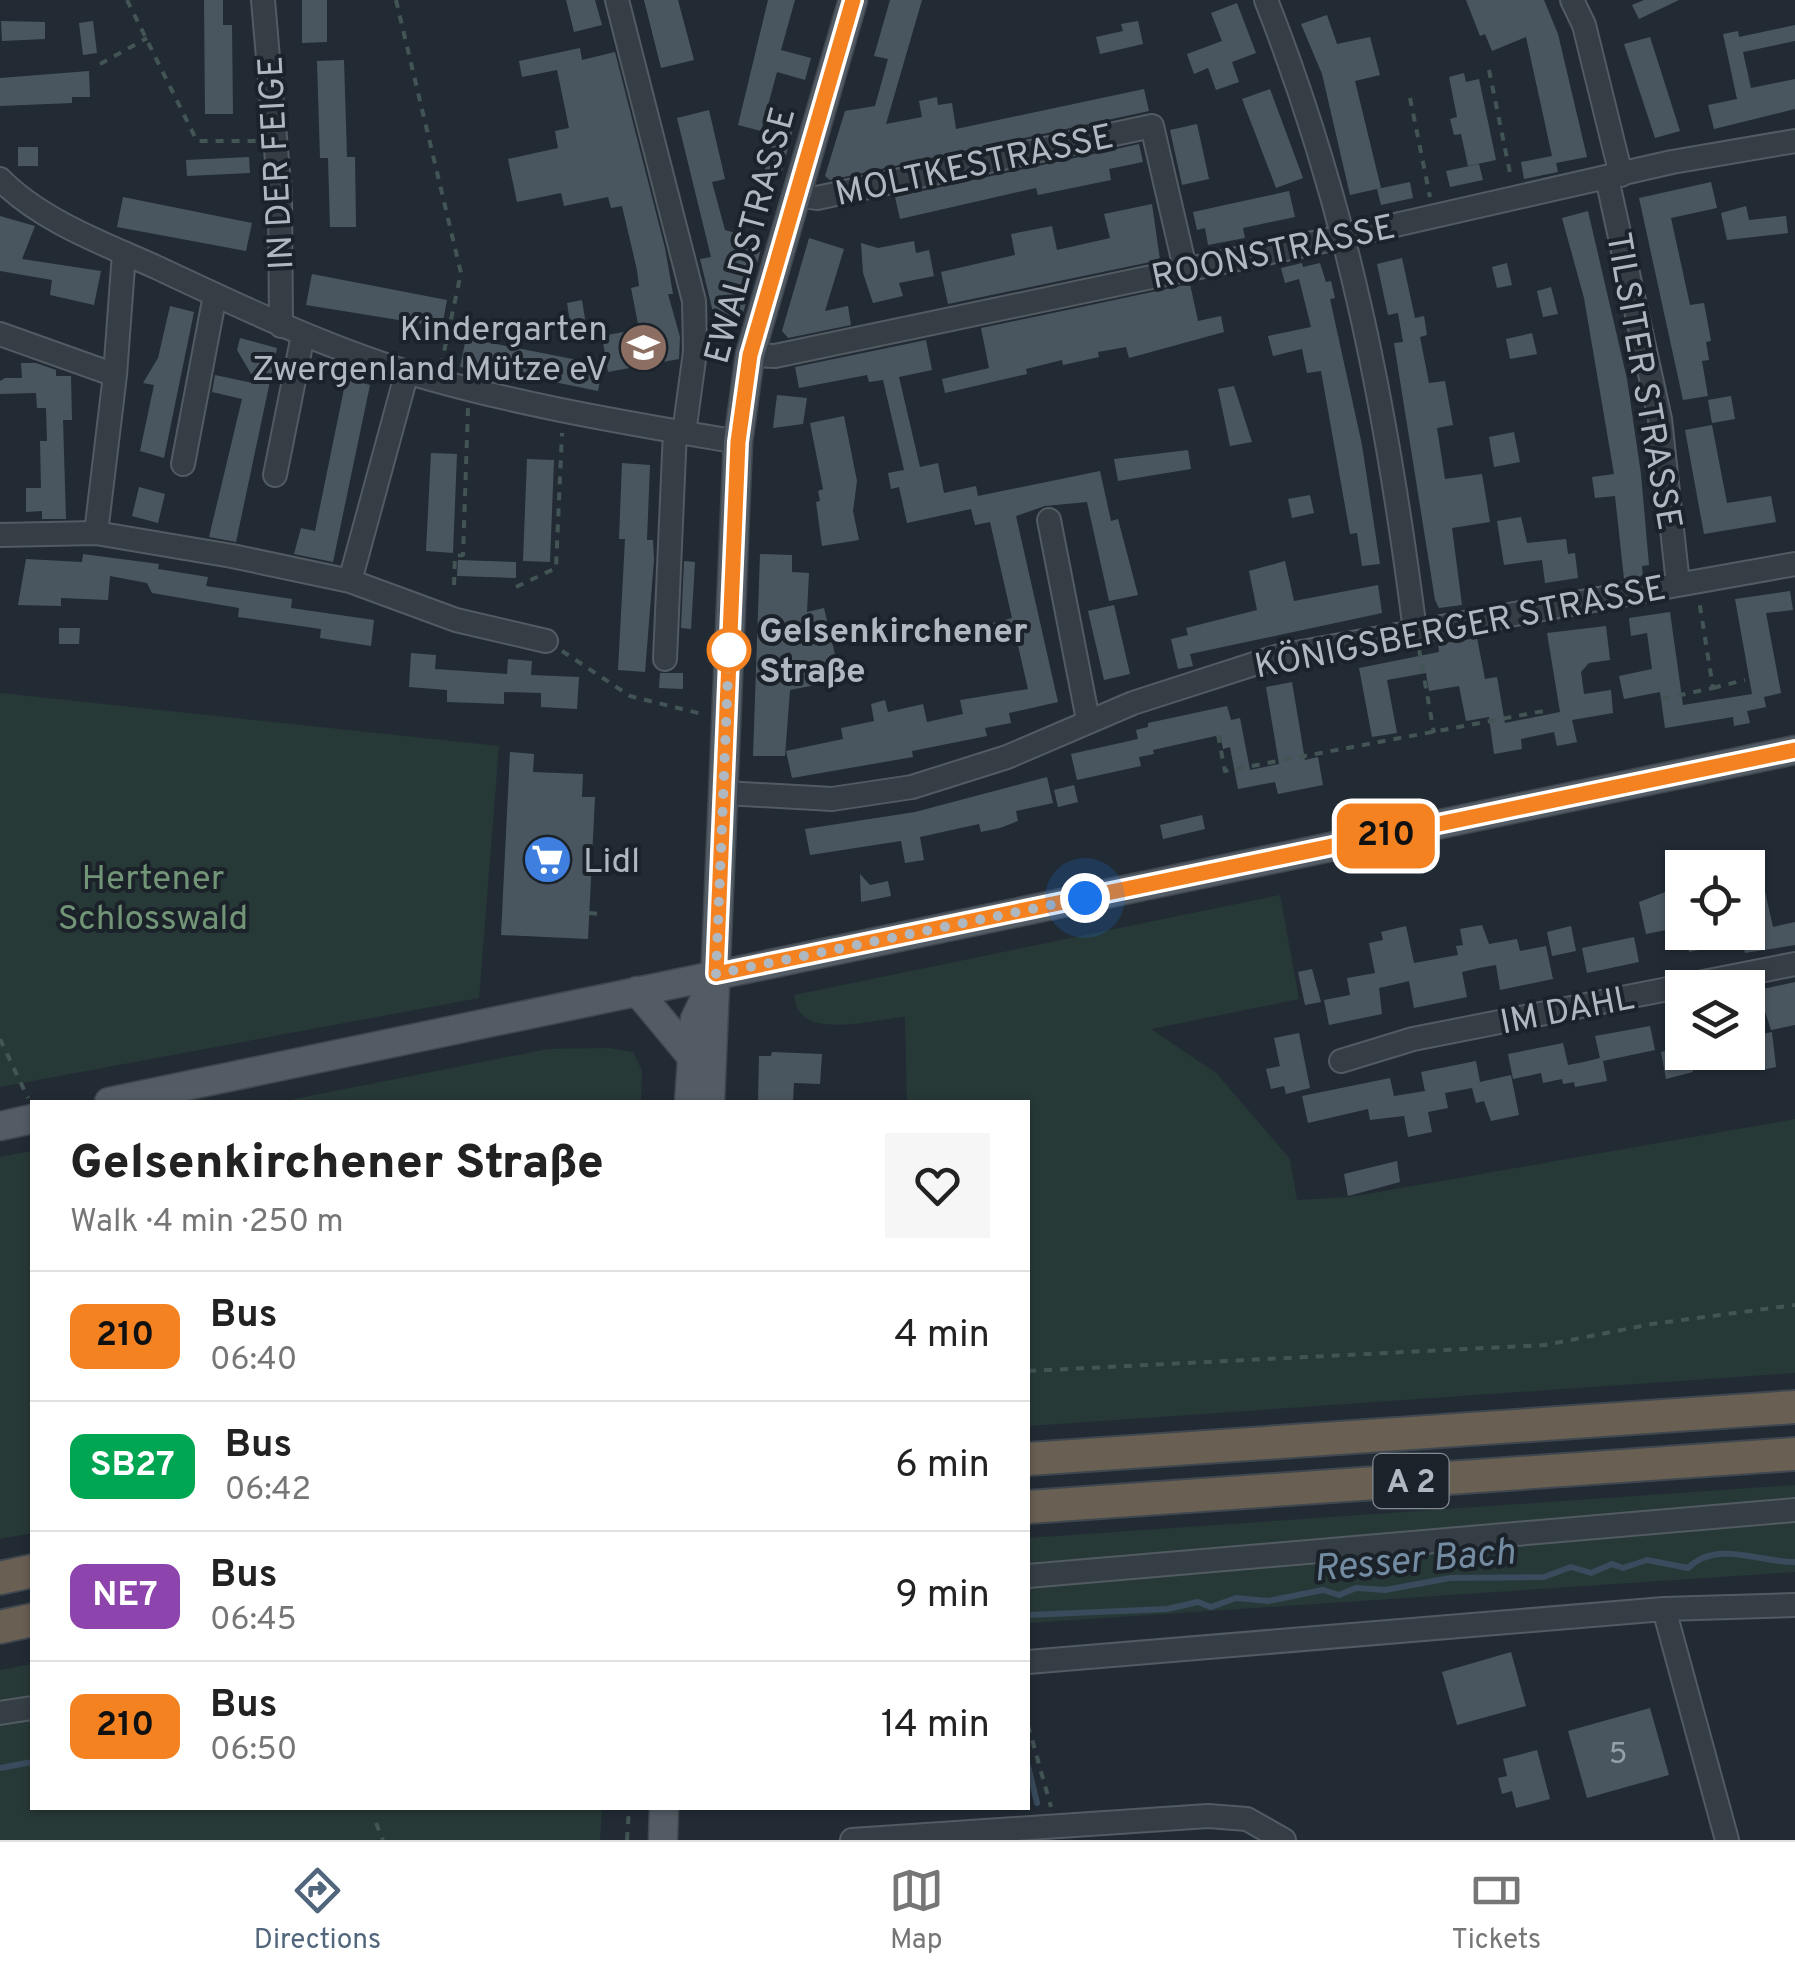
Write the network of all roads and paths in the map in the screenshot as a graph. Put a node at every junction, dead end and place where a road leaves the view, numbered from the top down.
1 (127, 0) edge
2 (263, 0) edge
3 (396, 0) edge
4 (617, 0) edge
5 (853, 0) edge
6 (1266, 0) edge
7 (1572, 0) edge
8 (147, 38) junction
9 (100, 64) dead end
10 (1489, 70) dead end
11 (1410, 98) dead end
12 (276, 141) junction
13 (1795, 141) edge
14 (1614, 177) junction
15 (0, 180) edge
16 (796, 195) junction
17 (1515, 199) junction
18 (1434, 216) junction
19 (1346, 236) junction
20 (124, 253) junction
21 (1185, 268) junction
22 (216, 295) junction
23 (292, 330) junction
24 (0, 334) edge
25 (750, 355) junction
26 (407, 372) junction
27 (116, 375) junction
28 (437, 380) junction
29 (469, 388) junction
30 (564, 410) junction
31 (680, 432) junction
32 (738, 442) junction
33 (183, 464) dead end
34 (275, 475) dead end
35 (1049, 520) dead end
36 (96, 533) junction
37 (0, 534) edge
38 (1795, 564) edge
39 (350, 581) junction
40 (1687, 582) junction
41 (454, 586) dead end
42 (516, 587) dead end
43 (1415, 631) junction
44 (546, 640) joint
45 (665, 659) dead end
46 (1745, 680) dead end
47 (1713, 688) junction
48 (1662, 700) dead end
49 (1548, 710) dead end
50 (727, 715) junction
51 (1088, 720) junction
52 (1434, 733) junction
53 (1218, 734) dead end
54 (1795, 750) edge
55 (725, 793) junction
56 (589, 913) dead end
57 (599, 914) dead end
58 (1795, 964) edge
59 (716, 974) junction
60 (637, 992) junction
61 (0, 1038) edge
62 (692, 1057) junction
63 (1341, 1060) dead end
64 (119, 1100) edge
65 (689, 1100) edge
66 (710, 1100) edge
67 (30, 1102) edge
68 (30, 1119) edge
69 (0, 1126) edge
70 (1795, 1306) edge
71 (1030, 1371) edge
72 (1795, 1407) edge
73 (1795, 1454) edge
74 (1030, 1460) edge
75 (1030, 1508) edge
76 (1795, 1510) edge
77 (30, 1572) edge
78 (1030, 1576) edge
79 (0, 1578) edge
80 (1795, 1605) edge
81 (1664, 1609) junction
82 (30, 1620) edge
83 (0, 1627) edge
84 (1030, 1662) edge
85 (30, 1708) edge
86 (0, 1714) edge
87 (1030, 1732) edge
88 (629, 1810) edge
89 (645, 1810) edge
90 (664, 1810) edge
91 (376, 1823) dead end
92 (1057, 1826) junction
93 (383, 1840) edge
94 (627, 1840) edge
95 (644, 1840) edge
96 (663, 1840) edge
97 (852, 1840) edge
98 (1284, 1840) edge
99 (1727, 1840) edge

1 - 8 path
2 - 12 street, IN DER FEIGE
3 - 28 path
4 - 31 street
5 - 16 main road, EWALDSTRASSE
6 - 19 street
7 - 14 street, TILSITER STRASSE
8 - 9 path
8 - 12 path
10 - 17 path
11 - 18 path
12 - 23 street, IN DER FEIGE
13 - 14 street, ROONSTRASSE
14 - 17 street, ROONSTRASSE
14 - 40 street, TILSITER STRASSE
15 - 20 street
16 - 21 street, MOLTKESTRASSE
16 - 25 main road, EWALDSTRASSE
17 - 18 street, ROONSTRASSE
18 - 19 street, ROONSTRASSE
19 - 21 street, ROONSTRASSE
19 - 43 street
20 - 22 street
20 - 27 street
21 - 25 street, ROONSTRASSE
22 - 23 street
22 - 33 street
23 - 26 street
23 - 34 street, IN DER FEIGE
24 - 27 street
25 - 32 main road, EWALDSTRASSE
26 - 28 street
26 - 39 street
27 - 36 street
28 - 29 street
29 - 30 street
29 - 41 path
30 - 31 street
30 - 42 path
31 - 32 street
31 - 45 street
32 - 50 main road, EWALDSTRASSE
35 - 51 street
36 - 37 street
36 - 39 street
38 - 40 street, KÖNIGSBERGER STRASSE
39 - 44 street
40 - 43 street, KÖNIGSBERGER STRASSE
40 - 47 path
43 - 51 street, KÖNIGSBERGER STRASSE
43 - 52 path
44 - 50 path
46 - 47 path
47 - 48 path
49 - 52 path
50 - 55 main road, EWALDSTRASSE
51 - 55 street, KÖNIGSBERGER STRASSE
52 - 53 path
54 - 59 main road
55 - 59 main road, EWALDSTRASSE
56 - 57 path
58 - 63 street, IM DAHL
59 - 60 main road
59 - 62 main road, EWALDSTRASSE
59 - 66 main road, EWALDSTRASSE
60 - 62 main road
60 - 64 main road
61 - 67 path
62 - 65 main road, EWALDSTRASSE
68 - 69 main road
70 - 71 path
72 - 74 highway, A 2
73 - 75 highway, A 2
76 - 78 street
77 - 79 highway
80 - 81 street
81 - 84 street
81 - 99 street
82 - 83 highway
85 - 86 street
87 - 92 path
88 - 94 path
89 - 95 main road
90 - 96 main road
91 - 93 path
92 - 97 street
92 - 98 street

